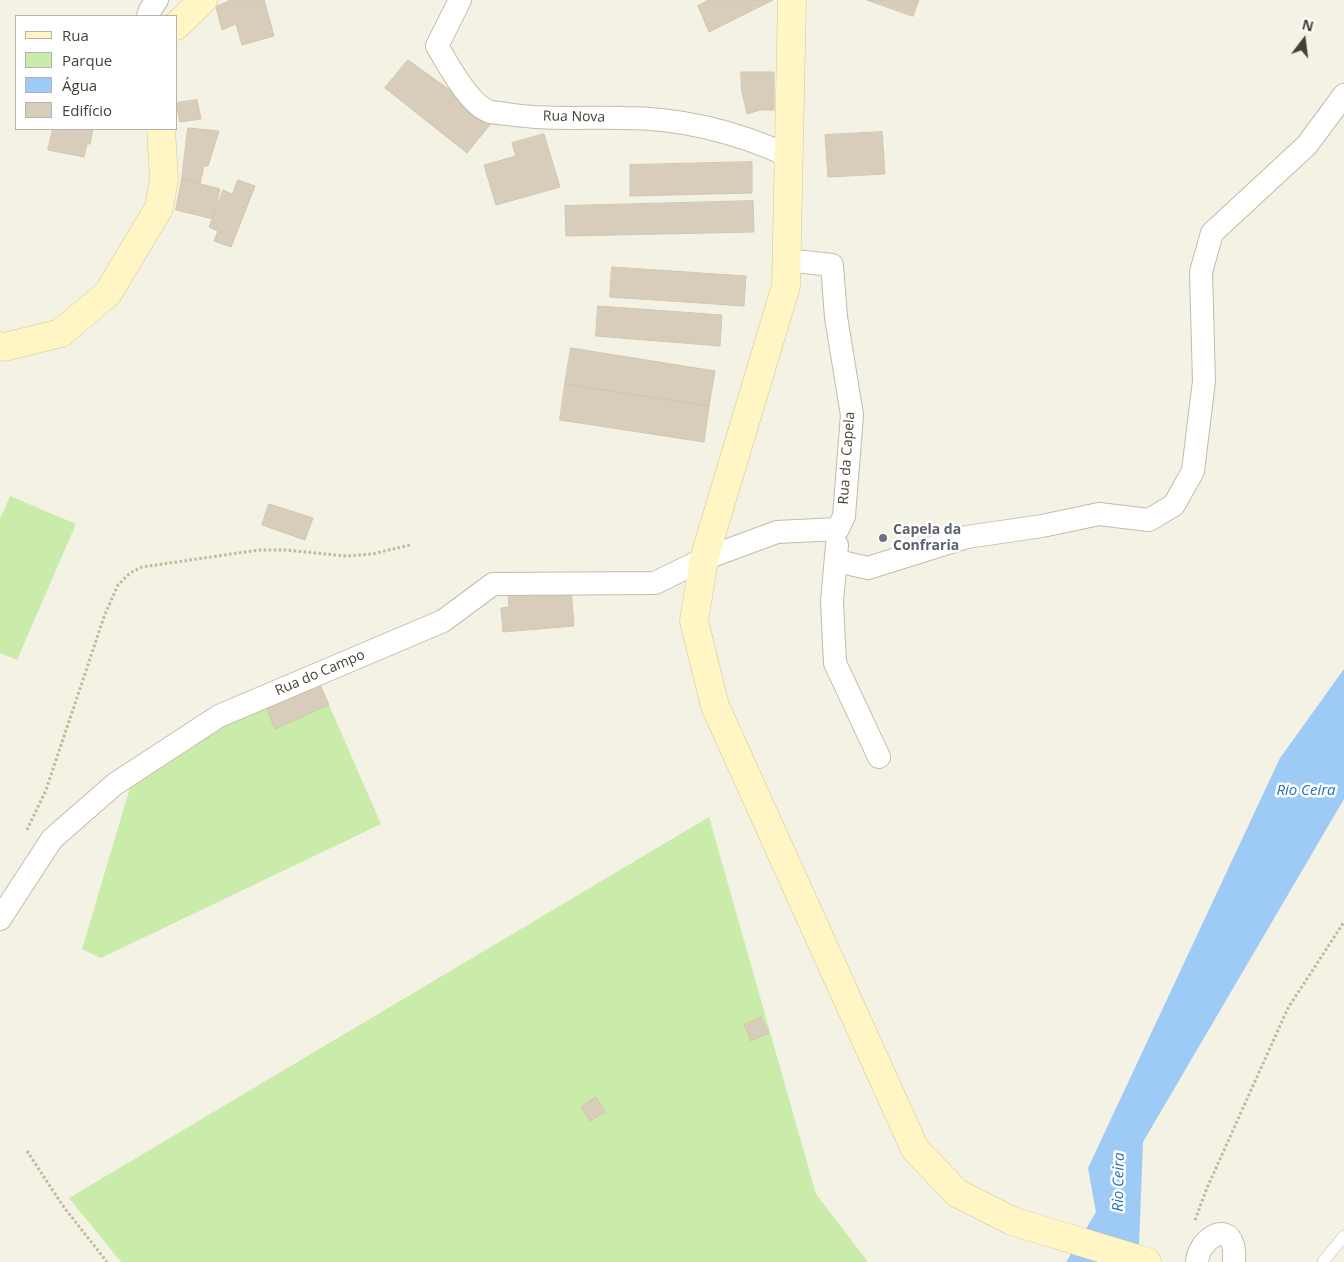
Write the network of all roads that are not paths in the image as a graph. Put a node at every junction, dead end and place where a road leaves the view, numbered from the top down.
1 (157, 0) edge
2 (202, 0) edge
3 (460, 0) edge
4 (792, 0) edge
5 (148, 15) edge
6 (178, 24) edge
7 (1344, 95) edge
8 (162, 130) edge
9 (789, 156) junction
10 (786, 260) junction
11 (0, 346) edge
12 (838, 529) junction
13 (704, 559) junction
14 (837, 561) junction
15 (879, 757) dead end
16 (0, 920) edge
17 (1344, 1236) edge
18 (1144, 1261) edge
19 (1197, 1262) edge
20 (1234, 1262) edge
21 (1323, 1262) edge

1 - 5 street
2 - 6 main road
3 - 9 street, Rua Nova
4 - 9 main road
7 - 14 street
8 - 11 main road
9 - 10 main road
10 - 12 street, Rua da Capela
10 - 13 main road
12 - 13 street
12 - 14 street
13 - 16 street, Rua do Campo
13 - 18 main road
14 - 15 street
17 - 21 lane
19 - 20 street

